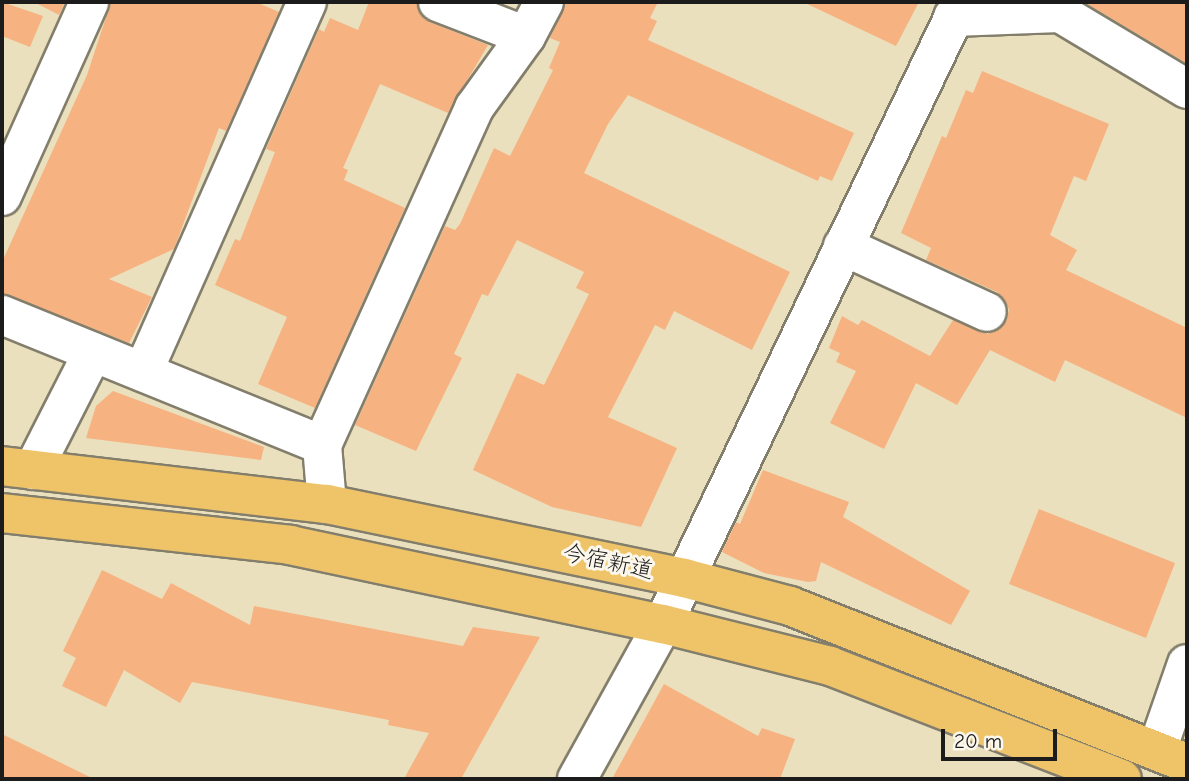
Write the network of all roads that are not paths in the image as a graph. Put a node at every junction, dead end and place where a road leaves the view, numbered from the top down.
1 (89, 2) edge
2 (307, 2) edge
3 (438, 2) edge
4 (544, 2) edge
5 (957, 9) edge
6 (526, 36) junction
7 (1187, 89) edge
8 (2, 196) edge
9 (843, 246) junction
10 (987, 312) dead end
11 (2, 315) edge
12 (93, 352) junction
13 (143, 372) junction
14 (322, 445) junction
15 (18, 468) edge
16 (327, 504) junction
17 (2, 513) edge
18 (684, 578) junction
19 (663, 624) junction
20 (1187, 664) edge
21 (1172, 757) edge
22 (577, 779) edge
23 (1122, 779) edge

1 - 8 street
2 - 13 street
3 - 6 street
4 - 6 street
5 - 7 street
5 - 9 street
6 - 14 street
9 - 10 street
9 - 18 street
11 - 12 street
12 - 13 street
12 - 15 street
13 - 14 street
14 - 16 street
15 - 16 highway, 今宿新道
16 - 18 highway, 今宿新道
17 - 19 highway
18 - 19 street
18 - 21 highway, 今宿新道
19 - 22 street
19 - 23 highway
20 - 21 street

